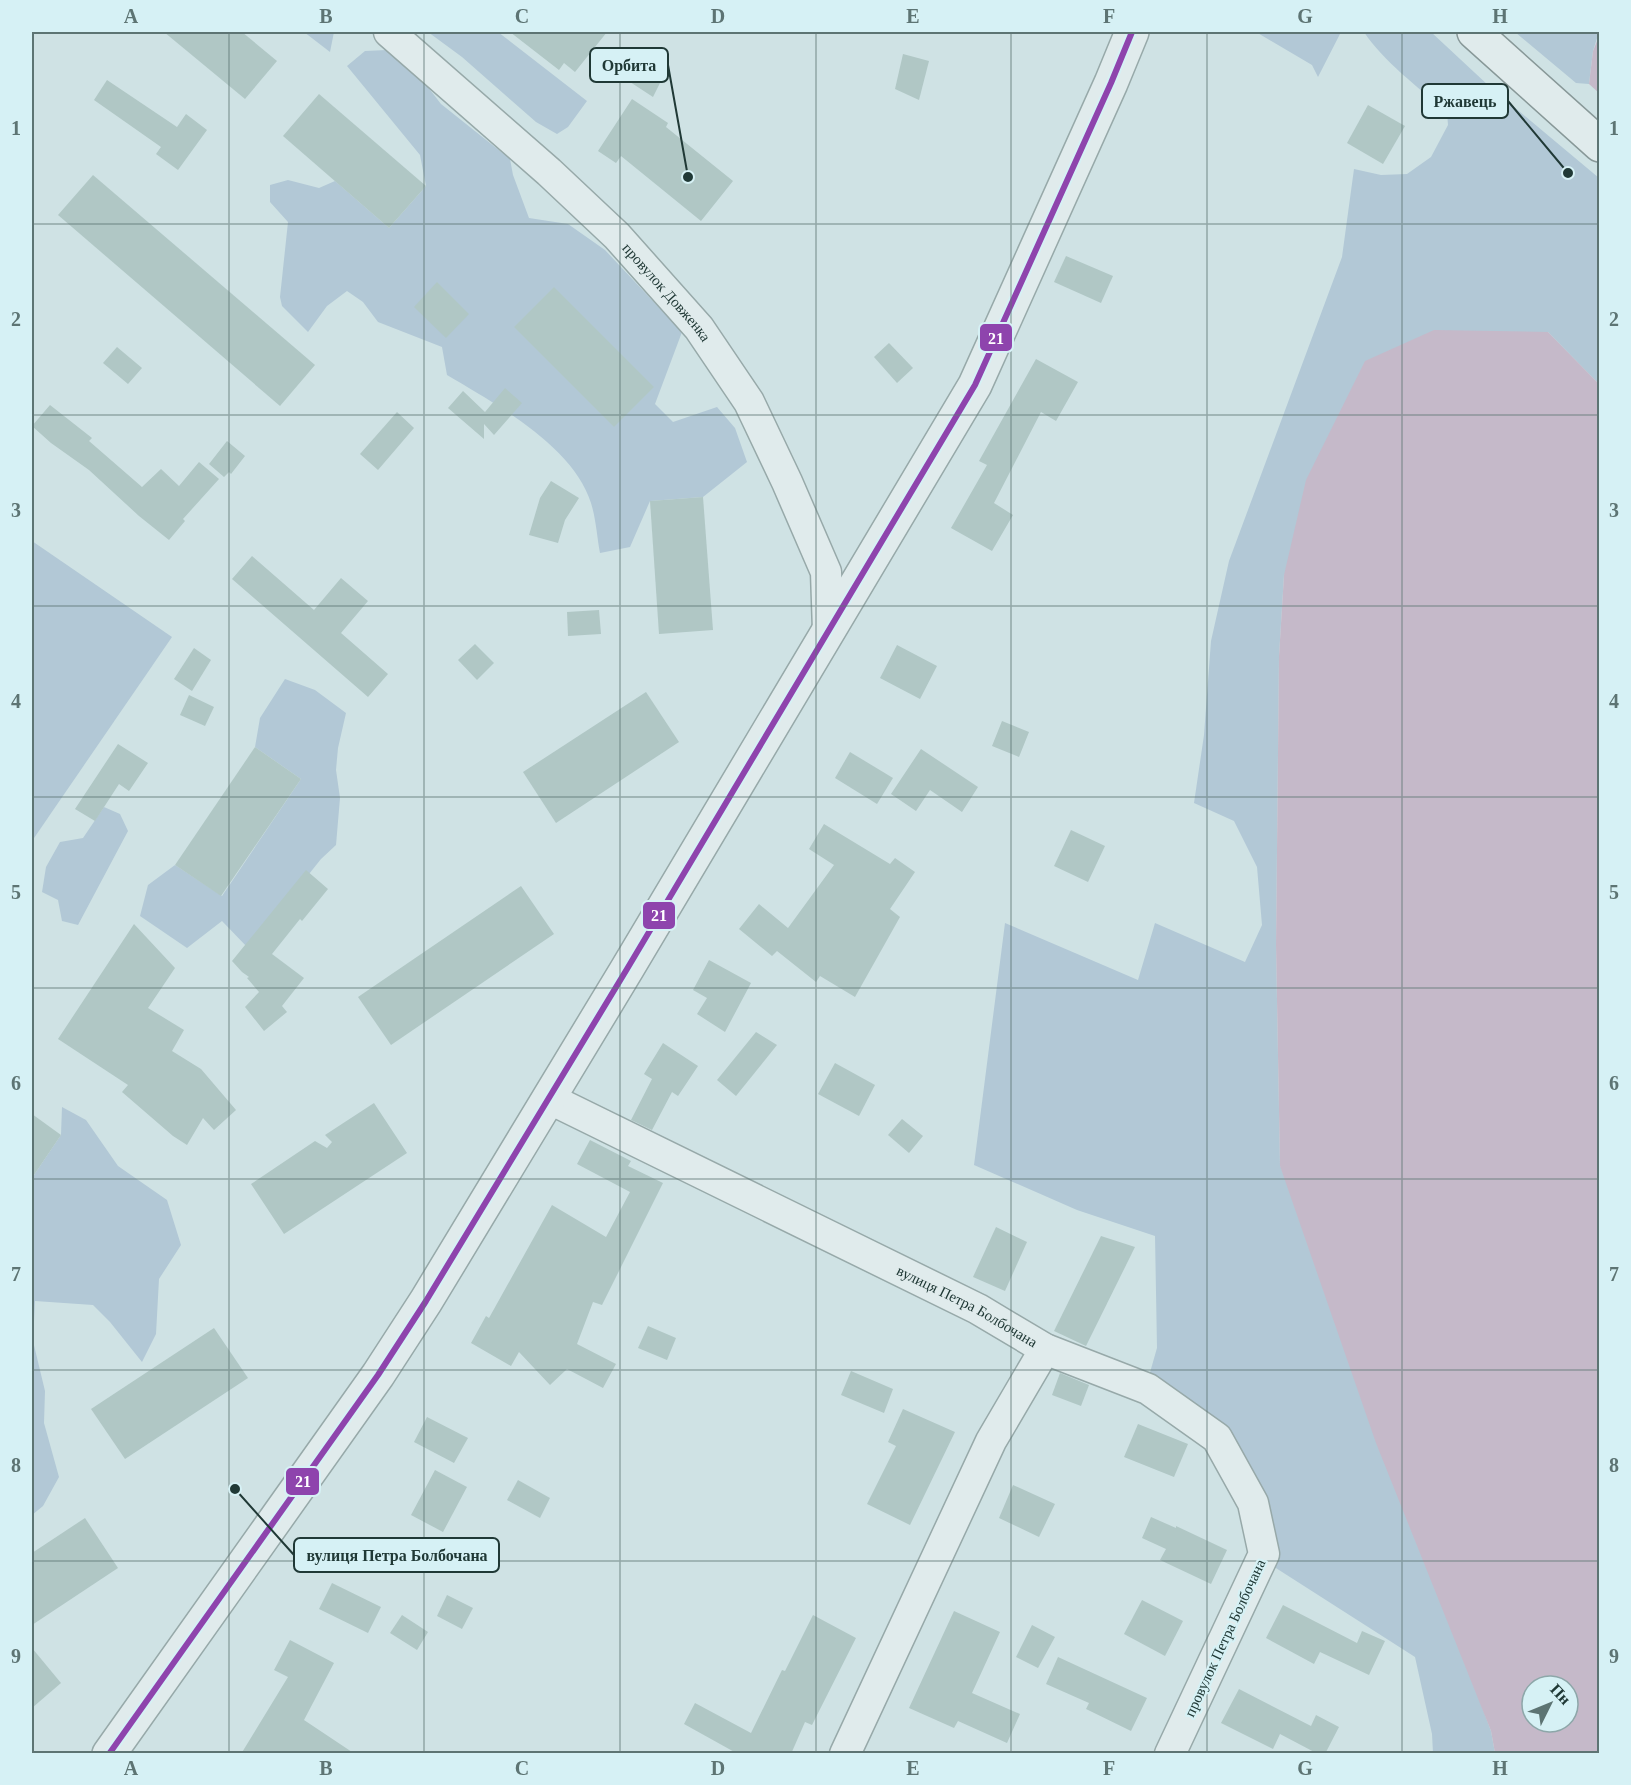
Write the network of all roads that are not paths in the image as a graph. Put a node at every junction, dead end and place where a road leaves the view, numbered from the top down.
1 (389, 32) edge
2 (1132, 32) edge
3 (1474, 32) edge
4 (1599, 145) edge
5 (828, 630) junction
6 (548, 1098) junction
7 (1045, 1348) junction
8 (109, 1754) edge
9 (845, 1754) edge
10 (1170, 1754) edge

1 - 5 street, провулок Довженка
2 - 5 street
3 - 4 street
5 - 6 street
6 - 7 street, вулиця Петра Болбочана
6 - 8 street
7 - 9 street, вулиця Петра Болбочана
7 - 10 street, провулок Петра Болбочана

